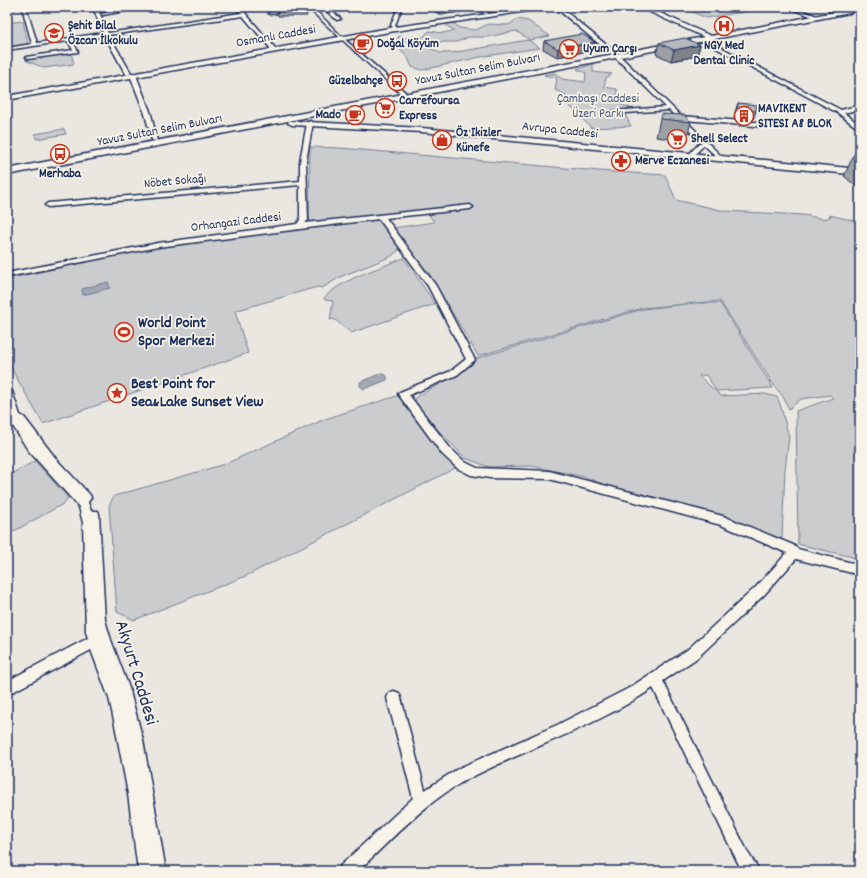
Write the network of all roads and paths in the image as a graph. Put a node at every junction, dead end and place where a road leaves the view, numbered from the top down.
1 (19, 7) edge
2 (24, 7) edge
3 (95, 7) edge
4 (99, 7) edge
5 (145, 7) edge
6 (238, 7) edge
7 (309, 7) edge
8 (324, 7) edge
9 (398, 7) edge
10 (477, 7) edge
11 (534, 7) edge
12 (551, 7) edge
13 (556, 7) edge
14 (638, 7) edge
15 (642, 7) edge
16 (789, 7) edge
17 (793, 7) edge
18 (296, 8) dead end
19 (7, 9) edge
20 (859, 9) edge
21 (270, 13) dead end
22 (487, 13) junction
23 (103, 14) junction
24 (245, 14) junction
25 (817, 16) junction
26 (395, 20) junction
27 (324, 21) junction
28 (398, 27) junction
29 (106, 34) junction
30 (112, 34) junction
31 (341, 37) junction
32 (705, 38) junction
33 (593, 39) junction
34 (70, 40) junction
35 (35, 45) junction
36 (273, 48) junction
37 (7, 49) edge
38 (631, 52) junction
39 (613, 55) junction
40 (28, 58) dead end
41 (589, 60) junction
42 (132, 74) junction
43 (408, 94) junction
44 (9, 95) edge
45 (860, 107) edge
46 (668, 109) junction
47 (331, 110) junction
48 (860, 111) edge
49 (613, 113) dead end
50 (841, 113) junction
51 (305, 114) junction
52 (681, 118) junction
53 (331, 121) junction
54 (257, 124) junction
55 (310, 124) junction
56 (766, 125) dead end
57 (860, 128) edge
58 (155, 140) junction
59 (701, 145) junction
60 (693, 153) junction
61 (714, 157) junction
62 (7, 168) edge
63 (860, 168) edge
64 (7, 172) edge
65 (860, 172) edge
66 (304, 183) junction
67 (48, 205) dead end
68 (470, 207) dead end
69 (382, 218) junction
70 (299, 226) junction
71 (7, 275) edge
72 (7, 391) edge
73 (12, 419) edge
74 (794, 553) junction
75 (860, 570) edge
76 (98, 639) junction
77 (655, 679) junction
78 (7, 688) edge
79 (394, 698) dead end
80 (421, 802) junction
81 (146, 871) edge
82 (158, 871) edge
83 (347, 871) edge
84 (752, 871) edge

1 - 19 street
2 - 35 street
3 - 29 street
4 - 23 street
5 - 23 street
6 - 24 street, Osmanlı Caddesi
7 - 27 street
8 - 27 street
9 - 26 street
10 - 22 street
11 - 22 main road, Osmanlı Caddesi
12 - 13 main road, Osmanlı Caddesi
12 - 28 main road, Osmanlı Caddesi
12 - 33 street
13 - 33 street
14 - 32 main road
15 - 32 main road
16 - 25 street
17 - 25 street
18 - 21 street
20 - 25 main road
22 - 28 main road, Osmanlı Caddesi
23 - 30 street
24 - 30 street
24 - 36 street, Osmanlı Caddesi
25 - 32 main road
26 - 28 street
26 - 28 street
27 - 31 street
28 - 31 main road, Osmanlı Caddesi
29 - 30 street
29 - 34 street
29 - 42 street
30 - 42 street
31 - 36 main road, Osmanlı Caddesi
31 - 42 main road, Osmanlı Caddesi
31 - 43 street
32 - 38 main road
32 - 50 street
33 - 39 street
34 - 35 street
34 - 40 street
35 - 37 street
36 - 42 main road, Osmanlı Caddesi
38 - 39 main road
38 - 39 main road
39 - 41 main road, Yavuz Sultan Selim Bulvarı
39 - 41 main road
39 - 46 street
39 - 52 street
41 - 43 main road, Yavuz Sultan Selim Bulvarı
42 - 44 main road, Osmanlı Caddesi
42 - 58 street
43 - 47 main road, Yavuz Sultan Selim Bulvarı
43 - 51 main road, Yavuz Sultan Selim Bulvarı
45 - 50 street
46 - 49 street
46 - 59 street
47 - 51 main road, Yavuz Sultan Selim Bulvarı
47 - 53 main road
48 - 50 street
50 - 57 street
51 - 53 main road, Avrupa Caddesi
51 - 54 main road, Yavuz Sultan Selim Bulvarı
51 - 55 main road
51 - 58 main road, Yavuz Sultan Selim Bulvarı
52 - 56 street
52 - 61 street
53 - 60 main road, Avrupa Caddesi
54 - 55 main road, Avrupa Caddesi
54 - 64 main road, Yavuz Sultan Selim Bulvarı
55 - 61 main road, Avrupa Caddesi
55 - 66 street
58 - 62 main road, Yavuz Sultan Selim Bulvarı
59 - 60 street
59 - 61 street
60 - 61 main road, Avrupa Caddesi
61 - 63 main road, Avrupa Caddesi
61 - 65 main road, Avrupa Caddesi
66 - 67 street, Nöbet Sokağı
66 - 70 street
68 - 69 street, Orhangazi Caddesi
69 - 70 street, Orhangazi Caddesi
69 - 74 street
70 - 71 street, Orhangazi Caddesi
72 - 73 street, Akyurt Caddesi
73 - 76 street, Akyurt Caddesi
74 - 75 street
74 - 77 street
76 - 78 street
76 - 81 street, Akyurt Caddesi
76 - 82 street, Akyurt Caddesi
77 - 80 street
77 - 84 street
79 - 80 street
80 - 83 street

